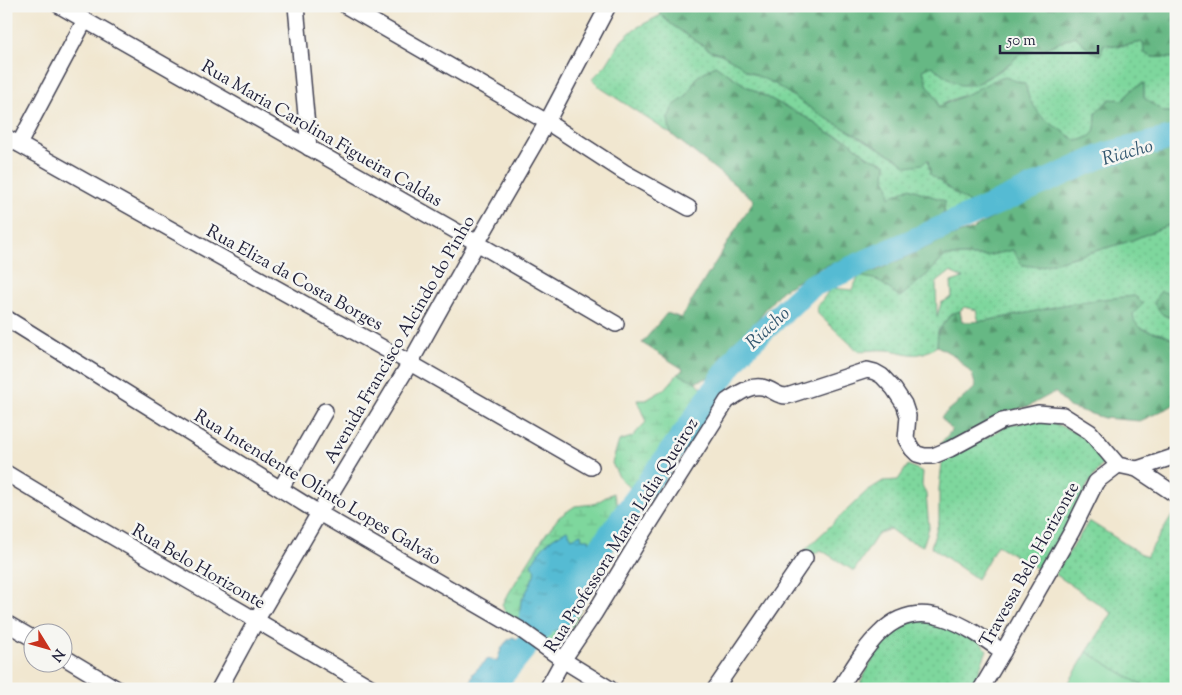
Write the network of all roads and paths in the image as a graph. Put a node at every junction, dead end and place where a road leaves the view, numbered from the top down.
1 (60, 6) edge
2 (296, 6) edge
3 (346, 6) edge
4 (608, 6) edge
5 (85, 20) junction
6 (547, 122) junction
7 (13, 140) edge
8 (309, 148) junction
9 (689, 208) dead end
10 (477, 243) junction
11 (6, 318) edge
12 (616, 324) dead end
13 (410, 363) junction
14 (325, 411) dead end
15 (1176, 456) edge
16 (1118, 465) junction
17 (591, 467) dead end
18 (1138, 469) junction
19 (6, 473) edge
20 (281, 488) junction
21 (1176, 495) edge
22 (319, 513) junction
23 (804, 558) dead end
24 (256, 621) junction
25 (6, 623) edge
26 (22, 632) edge
27 (1003, 652) junction
28 (563, 660) junction
29 (72, 662) edge
30 (117, 689) edge
31 (219, 689) edge
32 (374, 689) edge
33 (547, 689) edge
34 (610, 689) edge
35 (715, 689) edge
36 (839, 689) edge
37 (981, 689) edge

1 - 5 street, Rua Maria Carolina Figueira Caldas
2 - 8 street
3 - 6 street
4 - 6 street, Avenida Francisco Alcindo do Pinho
5 - 7 street
5 - 8 street, Rua Maria Carolina Figueira Caldas
6 - 9 street
6 - 10 street, Avenida Francisco Alcindo do Pinho
7 - 13 street, Rua Eliza da Costa Borges
8 - 10 street, Rua Maria Carolina Figueira Caldas
10 - 12 street, Rua Maria Carolina Figueira Caldas
10 - 13 street, Avenida Francisco Alcindo do Pinho
11 - 20 street, Rua Intendente Olinto Lopes Galvão
13 - 17 street, Rua Eliza da Costa Borges
13 - 22 street, Avenida Francisco Alcindo do Pinho
14 - 20 street
15 - 18 street
16 - 18 street
16 - 27 street, Travessa Belo Horizonte
16 - 28 street, Rua Professora Maria Lídia Queiroz
18 - 21 street
19 - 24 street, Rua Belo Horizonte
20 - 22 street, Rua Intendente Olinto Lopes Galvão
22 - 24 street, Avenida Francisco Alcindo do Pinho
22 - 28 street, Rua Intendente Olinto Lopes Galvão
23 - 35 street
24 - 31 street, Avenida Francisco Alcindo do Pinho
24 - 32 street, Rua Belo Horizonte
25 - 26 street
27 - 36 street
27 - 37 street, Travessa Belo Horizonte
28 - 33 street, Rua Professora Maria Lídia Queiroz
28 - 34 street, Rua Intendente Olinto Lopes Galvão
29 - 30 street

